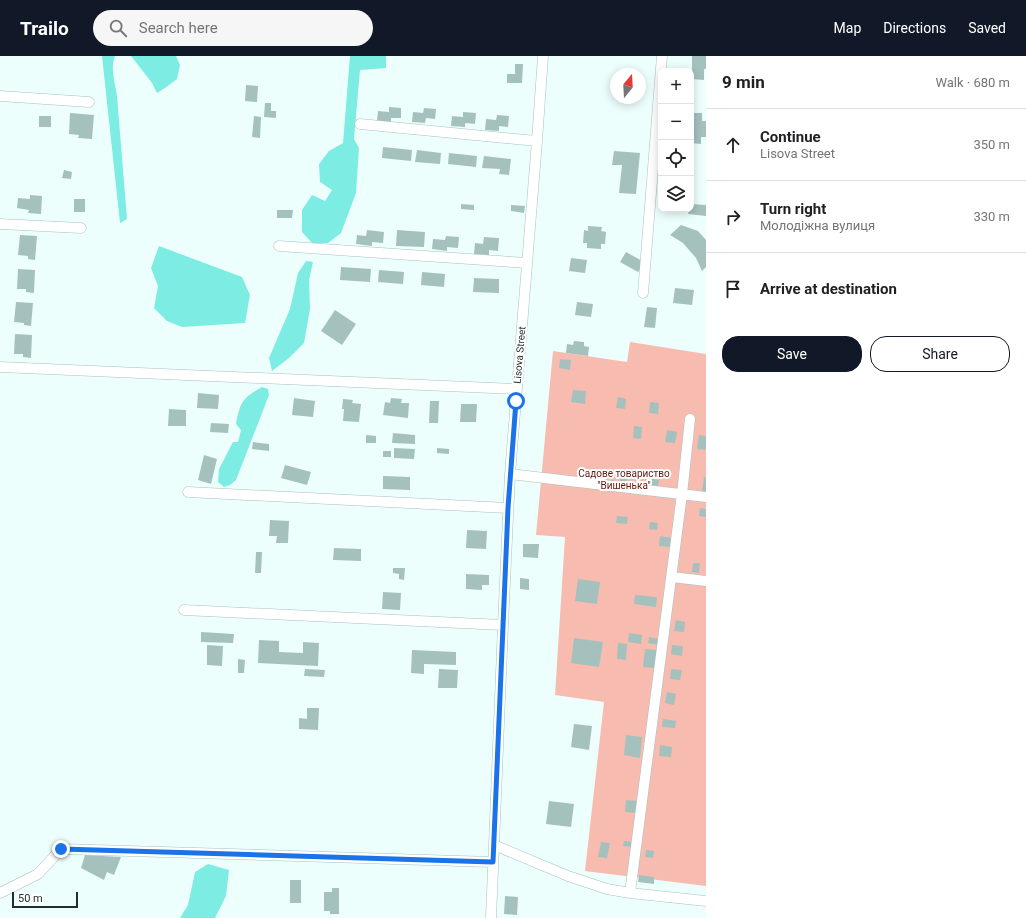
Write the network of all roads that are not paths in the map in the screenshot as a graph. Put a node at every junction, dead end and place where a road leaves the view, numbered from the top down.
1 (543, 56) edge
2 (662, 56) edge
3 (0, 96) edge
4 (89, 102) dead end
5 (360, 124) dead end
6 (537, 141) junction
7 (0, 224) edge
8 (81, 228) dead end
9 (279, 246) dead end
10 (527, 263) junction
11 (643, 293) dead end
12 (0, 367) edge
13 (516, 389) junction
14 (690, 419) dead end
15 (510, 474) junction
16 (188, 492) dead end
17 (682, 494) junction
18 (706, 497) edge
19 (508, 508) junction
20 (672, 577) junction
21 (706, 582) edge
22 (184, 610) dead end
23 (503, 626) junction
24 (494, 845) junction
25 (493, 862) junction
26 (0, 893) edge
27 (630, 893) junction
28 (706, 901) edge
29 (491, 918) edge

1 - 6 street, Lisova Street
2 - 11 street
3 - 4 street
5 - 6 street
6 - 10 street, Lisova Street
7 - 8 street
9 - 10 street
10 - 13 street, Lisova Street
12 - 13 street
13 - 15 street, Lisova Street
14 - 17 street
15 - 17 street
15 - 19 street, Lisova Street
16 - 19 street
17 - 18 street
17 - 20 street
19 - 23 street, Lisova Street
20 - 21 street
20 - 27 street
22 - 23 street
23 - 24 street, Lisova Street
24 - 25 street, Lisova Street
24 - 27 street
25 - 26 street
25 - 29 street, Lisova Street
27 - 28 street

